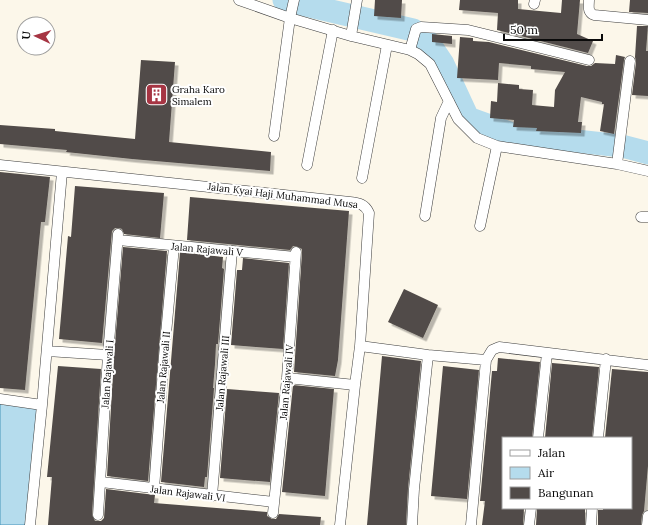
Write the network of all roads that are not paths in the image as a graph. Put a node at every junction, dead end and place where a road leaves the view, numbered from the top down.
1 (239, 0) edge
2 (589, 0) edge
3 (356, 2) edge
4 (293, 6) edge
5 (648, 20) edge
6 (332, 30) junction
7 (350, 36) junction
8 (387, 45) junction
9 (410, 50) junction
10 (590, 60) dead end
11 (630, 62) dead end
12 (449, 101) junction
13 (274, 136) dead end
14 (497, 146) junction
15 (617, 164) junction
16 (0, 165) edge
17 (307, 165) dead end
18 (648, 171) edge
19 (62, 172) junction
20 (362, 178) dead end
21 (425, 216) dead end
22 (480, 226) dead end
23 (118, 237) joint
24 (174, 246) junction
25 (232, 251) junction
26 (296, 255) joint
27 (360, 346) junction
28 (47, 351) junction
29 (547, 353) junction
30 (428, 355) junction
31 (108, 356) junction
32 (606, 359) junction
33 (486, 360) junction
34 (648, 365) edge
35 (286, 378) junction
36 (355, 385) junction
37 (0, 399) edge
38 (42, 405) junction
39 (538, 437) edge
40 (598, 437) edge
41 (101, 482) junction
42 (154, 489) junction
43 (212, 496) junction
44 (274, 508) joint
45 (531, 509) edge
46 (592, 509) edge
47 (98, 515) dead end
48 (648, 516) edge
49 (30, 525) edge
50 (340, 525) edge
51 (412, 525) edge
52 (471, 525) edge
53 (529, 525) edge
54 (590, 525) edge
55 (647, 525) edge

1 - 4 street
2 - 5 street
3 - 7 street
4 - 6 street
4 - 13 street
6 - 7 street
6 - 17 street
7 - 8 street
8 - 9 street
8 - 20 street
9 - 10 street
9 - 12 street
11 - 15 street
12 - 14 street
12 - 21 street
14 - 15 street
14 - 22 street
15 - 18 street
16 - 19 street, Jalan Kyai Haji Muhammad Musa
19 - 27 street, Jalan Kyai Haji Muhammad Musa
19 - 28 street
23 - 24 street, Jalan Rajawali V
23 - 31 street, Jalan Rajawali I
24 - 25 street, Jalan Rajawali V
24 - 42 street, Jalan Rajawali II
25 - 26 street, Jalan Rajawali V
25 - 43 street, Jalan Rajawali III
26 - 35 street, Jalan Rajawali IV
27 - 30 street
27 - 36 street, Jalan Kyai Haji Muhammad Musa
28 - 31 street
28 - 38 street
29 - 32 street
29 - 33 street
29 - 39 street
30 - 33 street
30 - 51 street
31 - 41 street, Jalan Rajawali I
32 - 34 street
32 - 40 street
33 - 52 street
35 - 36 street
35 - 44 street, Jalan Rajawali IV
36 - 50 street, Jalan Kyai Haji Muhammad Musa
37 - 38 street
38 - 49 street
41 - 42 street, Jalan Rajawali VI
41 - 47 street, Jalan Rajawali I
42 - 43 street, Jalan Rajawali VI
43 - 44 street, Jalan Rajawali VI
45 - 53 street
46 - 54 street
48 - 55 street

